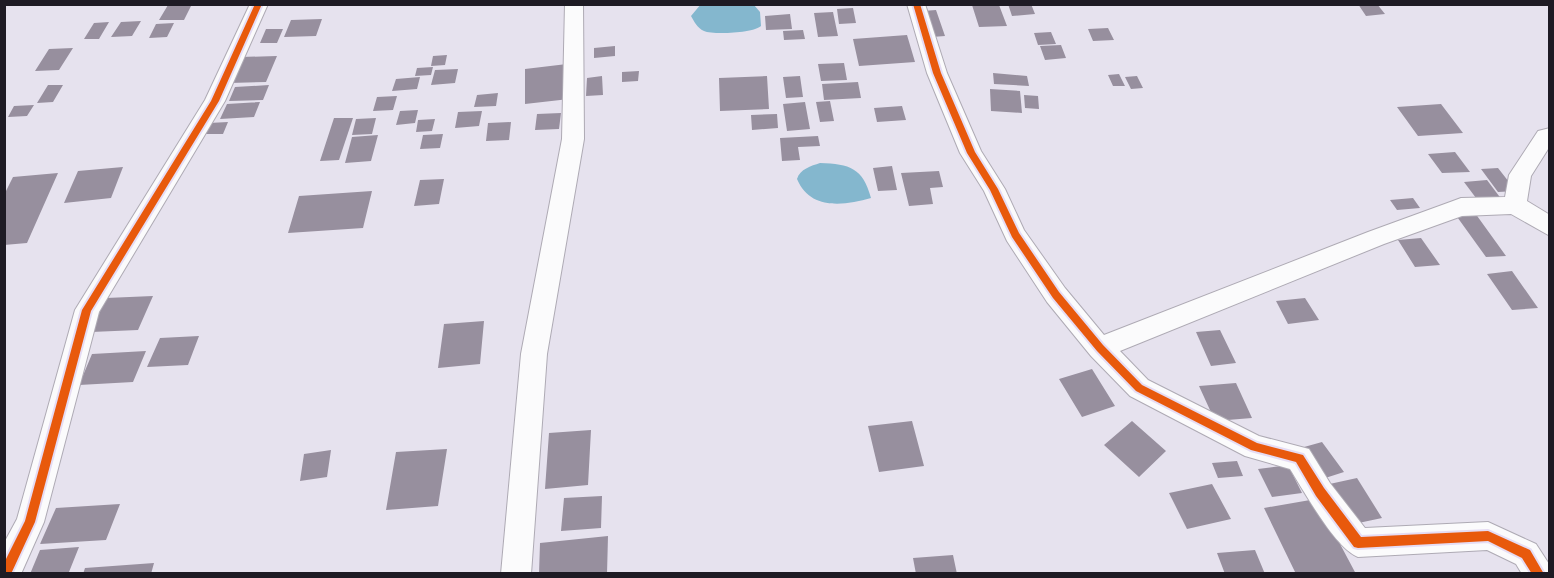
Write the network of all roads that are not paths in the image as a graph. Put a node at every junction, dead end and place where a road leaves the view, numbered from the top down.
1 (259, 4) edge
2 (574, 4) edge
3 (916, 4) edge
4 (1550, 135) edge
5 (1515, 205) junction
6 (1550, 227) edge
7 (1100, 348) junction
8 (5, 573) edge
9 (516, 573) edge
10 (1539, 573) edge

1 - 8 street
2 - 9 street
3 - 7 street
4 - 5 street
5 - 6 street
5 - 7 street
7 - 10 street

